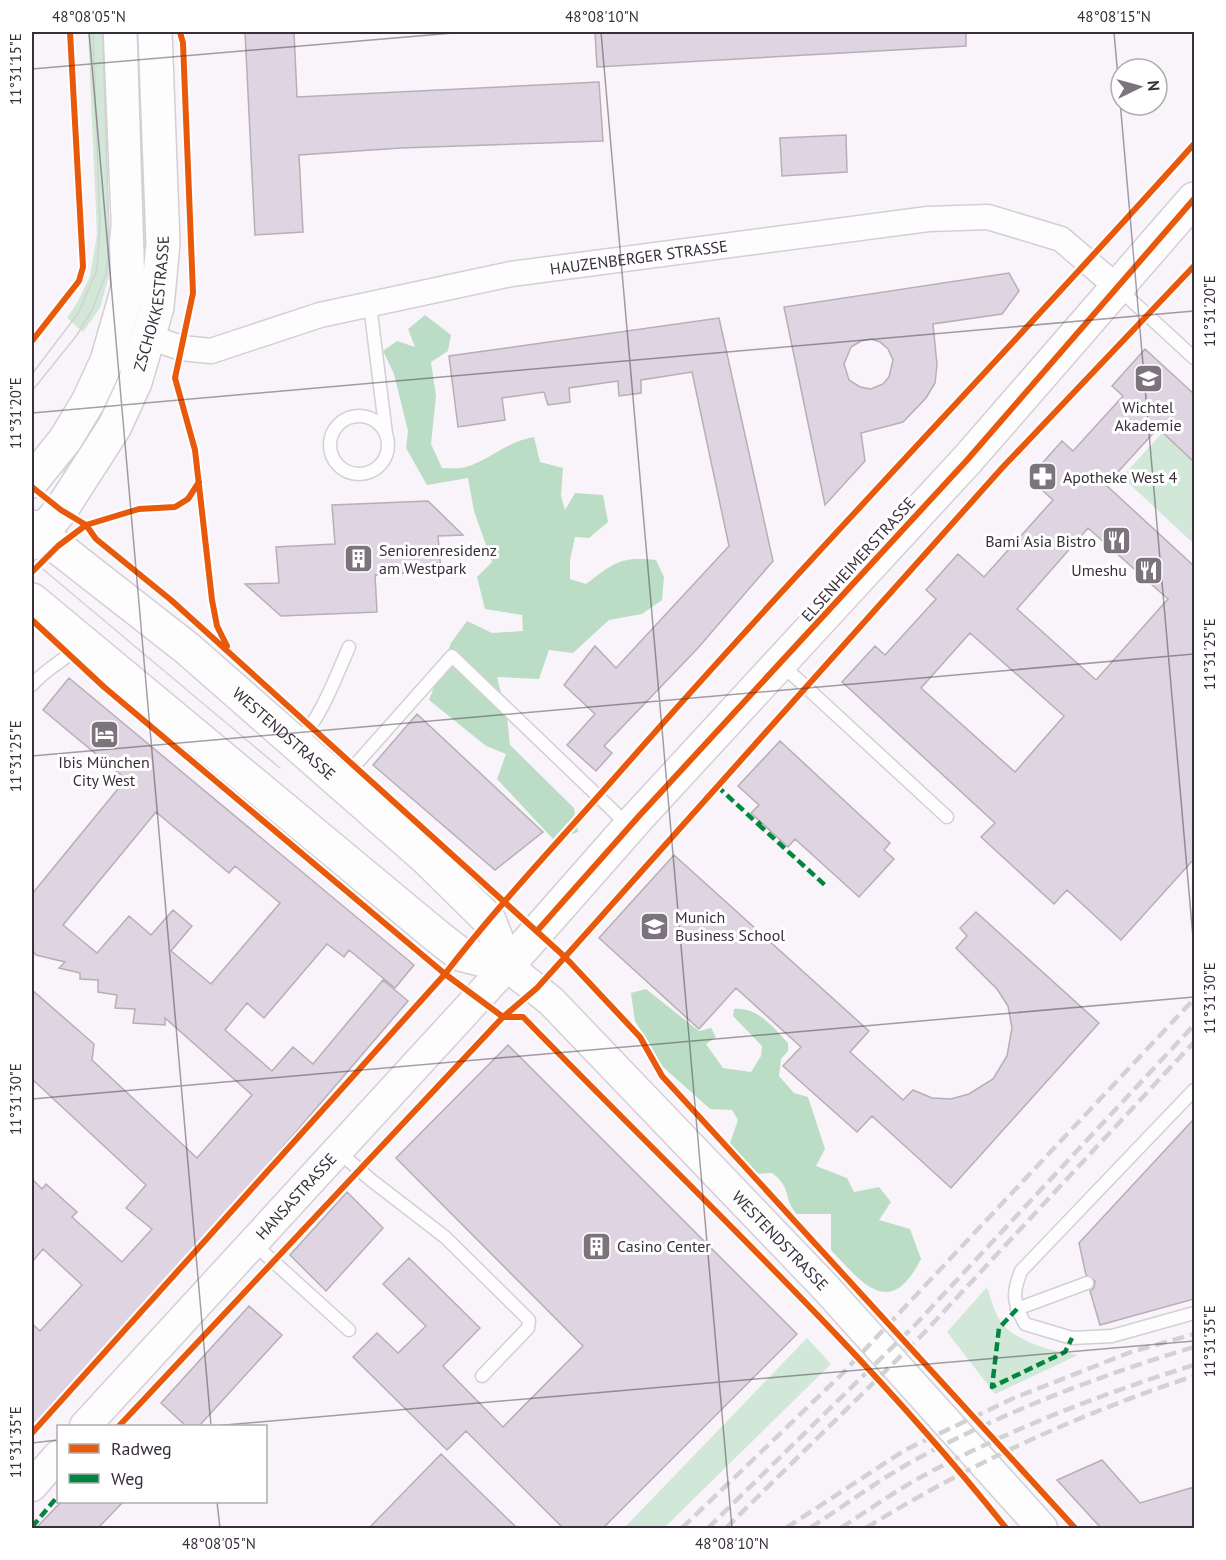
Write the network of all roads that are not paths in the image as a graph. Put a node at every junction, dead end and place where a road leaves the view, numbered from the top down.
1 (120, 32) edge
2 (155, 32) edge
3 (1194, 199) edge
4 (1117, 288) junction
5 (370, 305) junction
6 (150, 337) junction
7 (1194, 358) edge
8 (382, 404) junction
9 (357, 416) junction
10 (386, 435) junction
11 (32, 481) edge
12 (35, 534) edge
13 (32, 600) edge
14 (83, 642) junction
15 (349, 647) dead end
16 (781, 664) junction
17 (32, 685) edge
18 (298, 743) junction
19 (341, 782) junction
20 (947, 817) dead end
21 (630, 826) junction
22 (507, 966) junction
23 (1194, 1090) edge
24 (338, 1150) junction
25 (253, 1244) junction
26 (1088, 1283) dead end
27 (1017, 1309) junction
28 (1194, 1314) edge
29 (349, 1330) dead end
30 (482, 1376) dead end
31 (86, 1425) edge
32 (57, 1457) edge
33 (32, 1486) edge
34 (1042, 1528) edge

1 - 11 main road, ZSCHOKKESTRASSE
2 - 6 main road, ZSCHOKKESTRASSE
3 - 4 main road, ELSENHEIMERSTRASSE
4 - 5 street, HAUZENBERGER STRASSE
4 - 7 lane
4 - 16 main road, ELSENHEIMERSTRASSE
5 - 6 street, HAUZENBERGER STRASSE
5 - 8 lane
6 - 12 main road, ZSCHOKKESTRASSE
8 - 9 lane
8 - 10 lane
9 - 10 lane
9 - 10 lane
12 - 18 main road, WESTENDSTRASSE
13 - 14 main road, WESTENDSTRASSE
14 - 17 lane
14 - 22 main road, WESTENDSTRASSE
15 - 18 lane
16 - 20 lane
16 - 21 main road, ELSENHEIMERSTRASSE
18 - 19 main road, WESTENDSTRASSE
19 - 21 lane
19 - 22 main road, WESTENDSTRASSE
21 - 22 main road, ELSENHEIMERSTRASSE
22 - 24 street, HANSASTRASSE
22 - 34 street, WESTENDSTRASSE
23 - 27 lane
24 - 25 street, HANSASTRASSE
24 - 30 lane
25 - 29 lane
25 - 31 street, HANSASTRASSE
26 - 27 lane
27 - 28 lane
32 - 33 street

